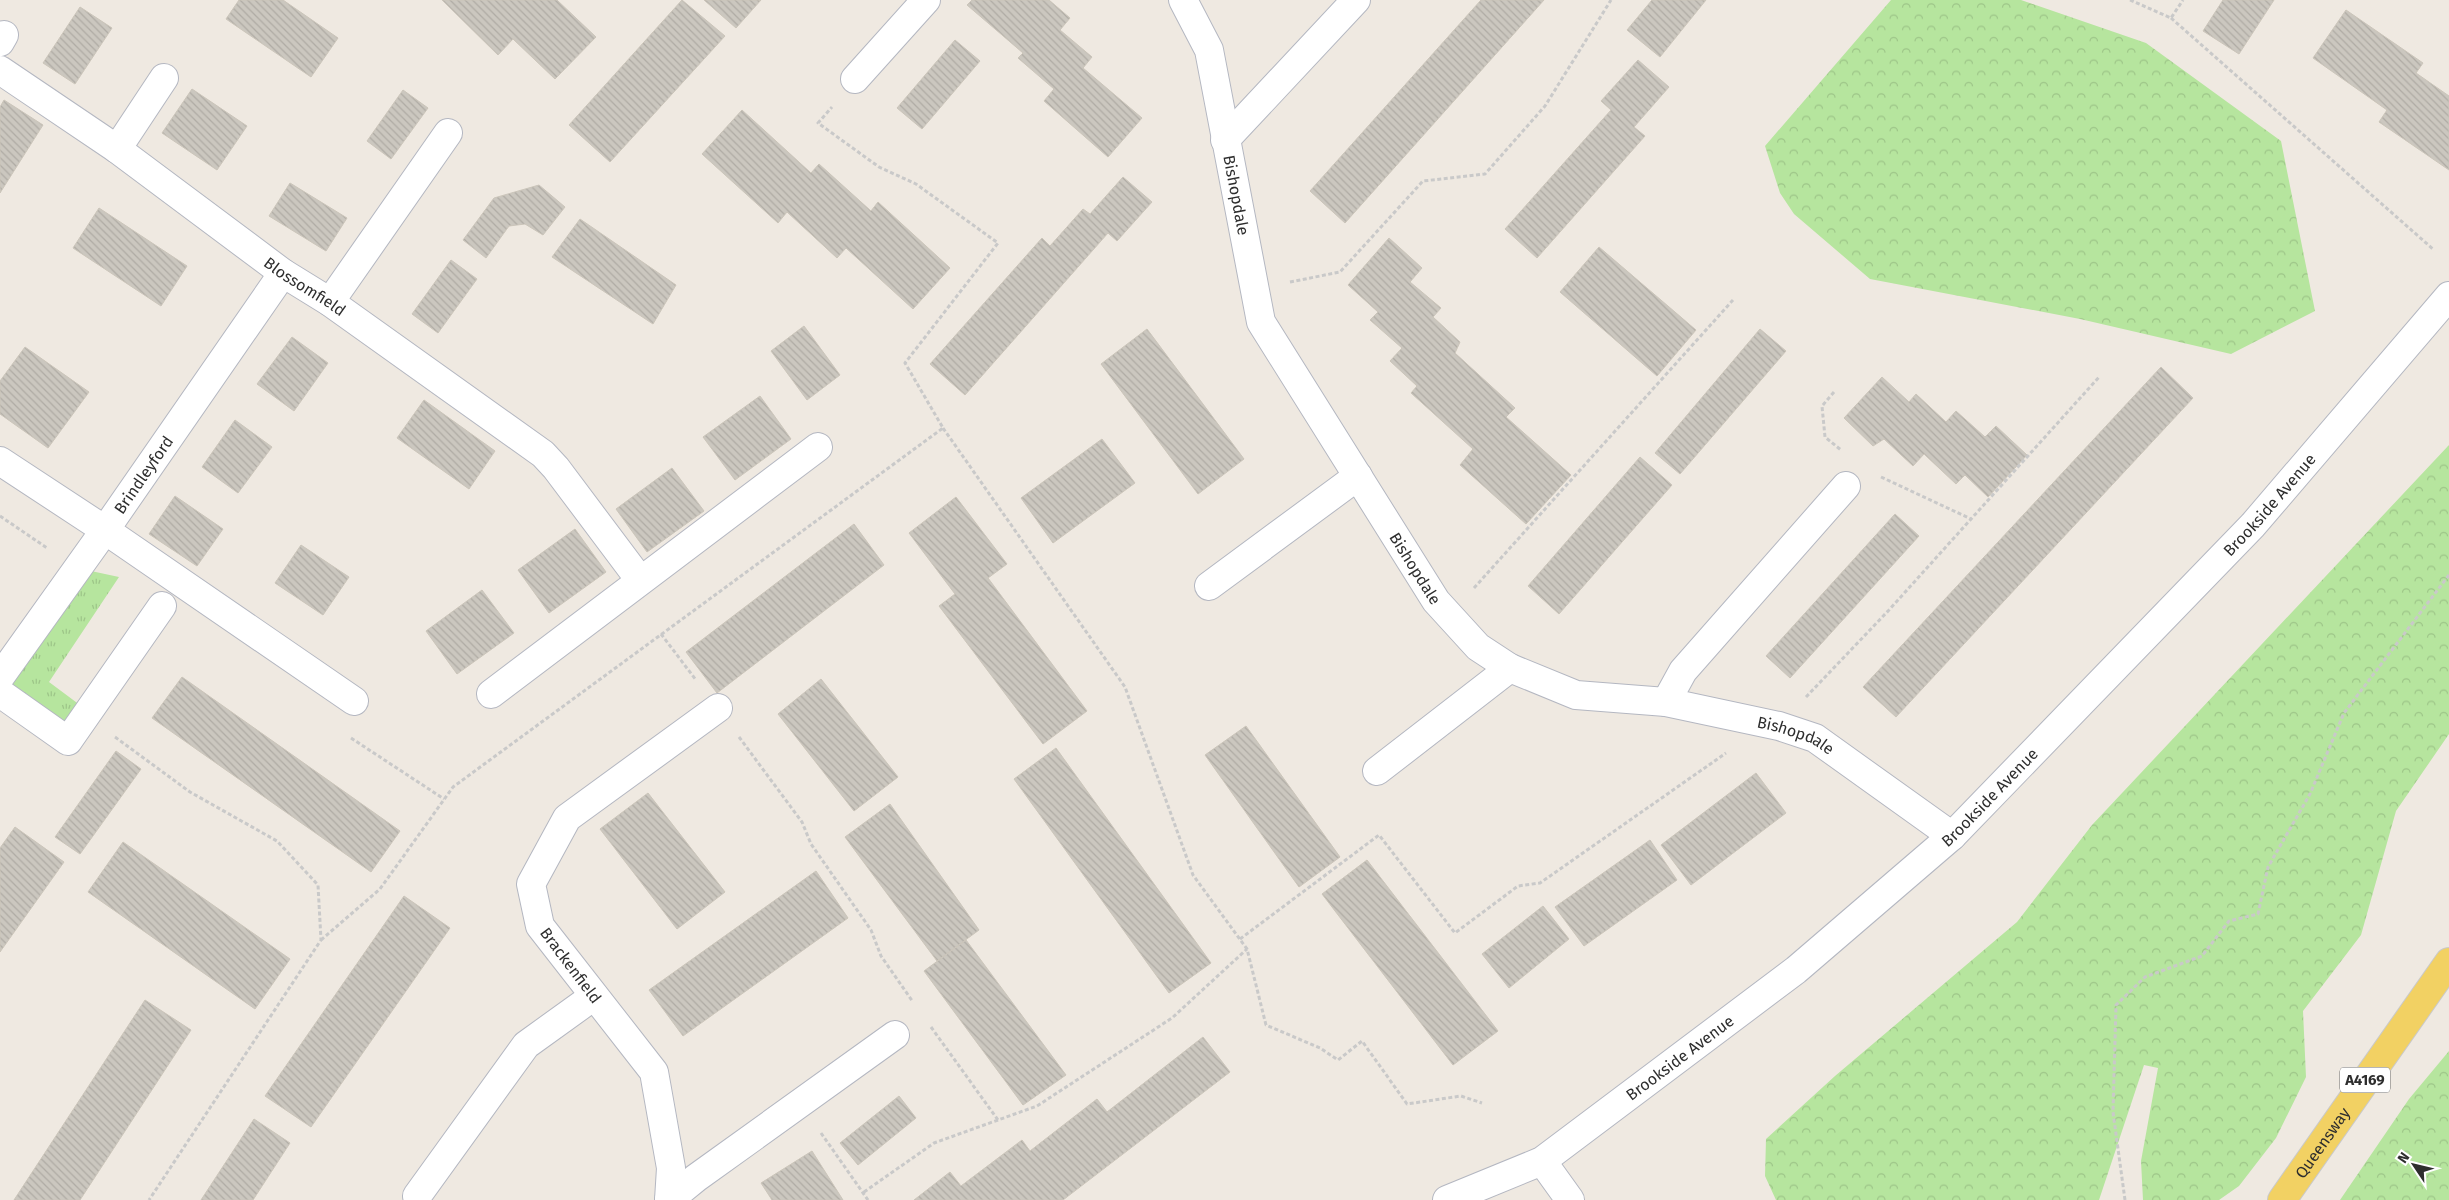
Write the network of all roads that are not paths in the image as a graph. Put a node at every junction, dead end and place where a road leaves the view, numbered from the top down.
1 (926, 0) edge
2 (1183, 0) edge
3 (1356, 0) edge
4 (0, 70) edge
5 (164, 78) dead end
6 (855, 79) dead end
7 (448, 133) dead end
8 (1225, 140) junction
9 (117, 149) junction
10 (283, 273) junction
11 (2449, 296) edge
12 (330, 302) junction
13 (818, 447) dead end
14 (0, 461) edge
15 (1358, 476) junction
16 (1846, 486) dead end
17 (105, 530) junction
18 (640, 580) junction
19 (1209, 586) dead end
20 (162, 606) dead end
21 (1510, 668) junction
22 (0, 677) edge
23 (0, 693) edge
24 (491, 694) dead end
25 (354, 702) dead end
26 (1666, 702) junction
27 (718, 708) road end
28 (1377, 771) dead end
29 (1952, 836) junction
30 (2449, 962) edge
31 (594, 996) junction
32 (894, 1035) dead end
33 (1542, 1160) junction
34 (417, 1196) dead end
35 (669, 1200) edge
36 (1447, 1200) edge
37 (1570, 1200) edge
38 (2282, 1200) edge

1 - 6 street
2 - 8 street, Bishopdale
3 - 8 street
4 - 9 street, Blossomfield
5 - 9 street
7 - 12 street
8 - 15 street, Bishopdale
9 - 10 street, Blossomfield
10 - 12 street, Blossomfield
10 - 17 street, Brindleyford
11 - 29 street, Brookside Avenue
12 - 18 street, Blossomfield
13 - 18 street
14 - 17 street
15 - 19 street
15 - 21 street, Bishopdale
16 - 26 street
17 - 22 street, Brindleyford
17 - 25 street
18 - 24 street
20 - 23 street
21 - 26 street, Bishopdale
21 - 28 street
26 - 29 street, Bishopdale
27 - 31 street, Brackenfield
29 - 33 street, Brookside Avenue
30 - 38 main road, Queensway / A4169
31 - 34 street
31 - 35 street, Brackenfield
32 - 35 street
33 - 36 street, Brookside Avenue
33 - 37 street

